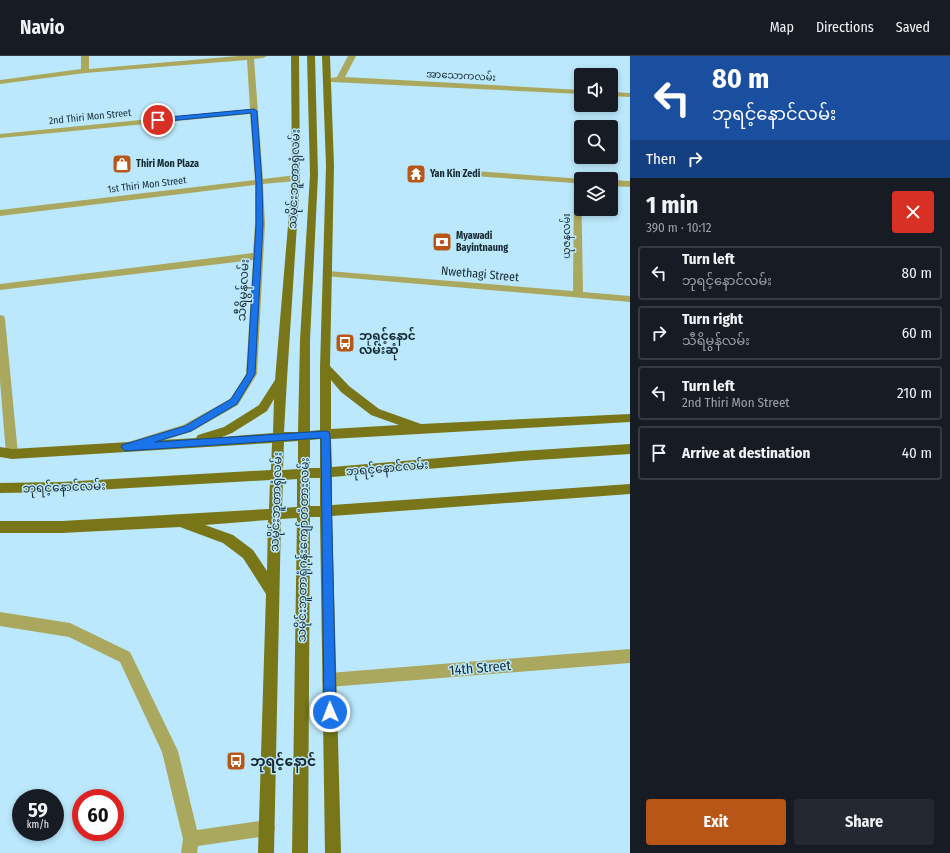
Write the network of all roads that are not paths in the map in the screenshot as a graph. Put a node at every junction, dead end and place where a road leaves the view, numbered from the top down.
1 (85, 56) edge
2 (250, 56) edge
3 (263, 56) edge
4 (296, 56) edge
5 (311, 56) edge
6 (326, 56) edge
7 (352, 56) edge
8 (85, 71) junction
9 (340, 79) junction
10 (326, 81) junction
11 (0, 82) edge
12 (574, 92) edge
13 (618, 94) edge
14 (630, 95) edge
15 (254, 111) junction
16 (0, 136) edge
17 (461, 173) dead end
18 (296, 178) junction
19 (574, 181) edge
20 (259, 183) junction
21 (618, 183) edge
22 (630, 184) edge
23 (0, 213) edge
24 (579, 216) edge
25 (257, 256) junction
26 (328, 274) junction
27 (0, 287) edge
28 (578, 295) junction
29 (630, 299) edge
30 (0, 319) edge
31 (325, 367) junction
32 (281, 379) junction
33 (630, 418) edge
34 (423, 428) junction
35 (326, 435) junction
36 (278, 439) junction
37 (183, 443) junction
38 (125, 447) junction
39 (630, 449) edge
40 (6, 453) edge
41 (0, 488) edge
42 (630, 489) edge
43 (326, 511) junction
44 (275, 514) junction
45 (180, 520) junction
46 (0, 527) edge
47 (273, 593) junction
48 (0, 619) edge
49 (630, 656) edge
50 (330, 680) junction
51 (267, 828) junction
52 (190, 846) edge
53 (266, 853) edge
54 (300, 853) edge
55 (333, 853) edge

1 - 8 street
2 - 3 street
2 - 8 street
2 - 15 street, သီရိမွန်လမ်း
4 - 18 main road, သမိုင်းဘူတာရုံလမ်း
5 - 54 main road, သမိုင်းဘူတာရုံဂုန်းကျော်တံတားလမ်း
6 - 10 main road
7 - 9 street
8 - 11 street
9 - 10 street, အာသောကလမ်း
9 - 12 street, အာသောကလမ်း
10 - 26 main road
13 - 14 street
15 - 16 street, 2nd Thiri Mon Street
15 - 20 street, သီရိမွန်လမ်း
17 - 19 street
18 - 20 street, 1st Thiri Mon Street
18 - 32 main road, သမိုင်းဘူတာရုံလမ်း
20 - 23 street, 1st Thiri Mon Street
20 - 25 street, သီရိမွန်လမ်း
21 - 22 street
24 - 28 street, ယုဇနလမ်း
25 - 27 street
25 - 38 street, သီရိမွန်လမ်း
26 - 28 street, Nwethagi Street
26 - 31 main road
28 - 29 street, Nwethagi Street
30 - 40 street
31 - 34 main road
31 - 35 main road
32 - 36 main road, သမိုင်းဘူတာရုံလမ်း
32 - 37 main road
33 - 34 main road
34 - 35 main road
35 - 36 main road
35 - 43 main road
36 - 37 main road
36 - 44 main road, သမိုင်းဘူတာရုံလမ်း
37 - 38 main road
38 - 40 main road
39 - 41 main road, ဘုရင့်နောင်လမ်း
42 - 43 main road
43 - 44 main road
43 - 50 main road
44 - 45 main road
44 - 47 main road, သမိုင်းဘူတာရုံလမ်း
45 - 46 main road
45 - 47 main road
47 - 51 main road, သမိုင်းဘူတာရုံလမ်း
48 - 52 street
49 - 50 street, 14th Street
50 - 55 main road
51 - 52 street
51 - 53 main road, သမိုင်းဘူတာရုံလမ်း

